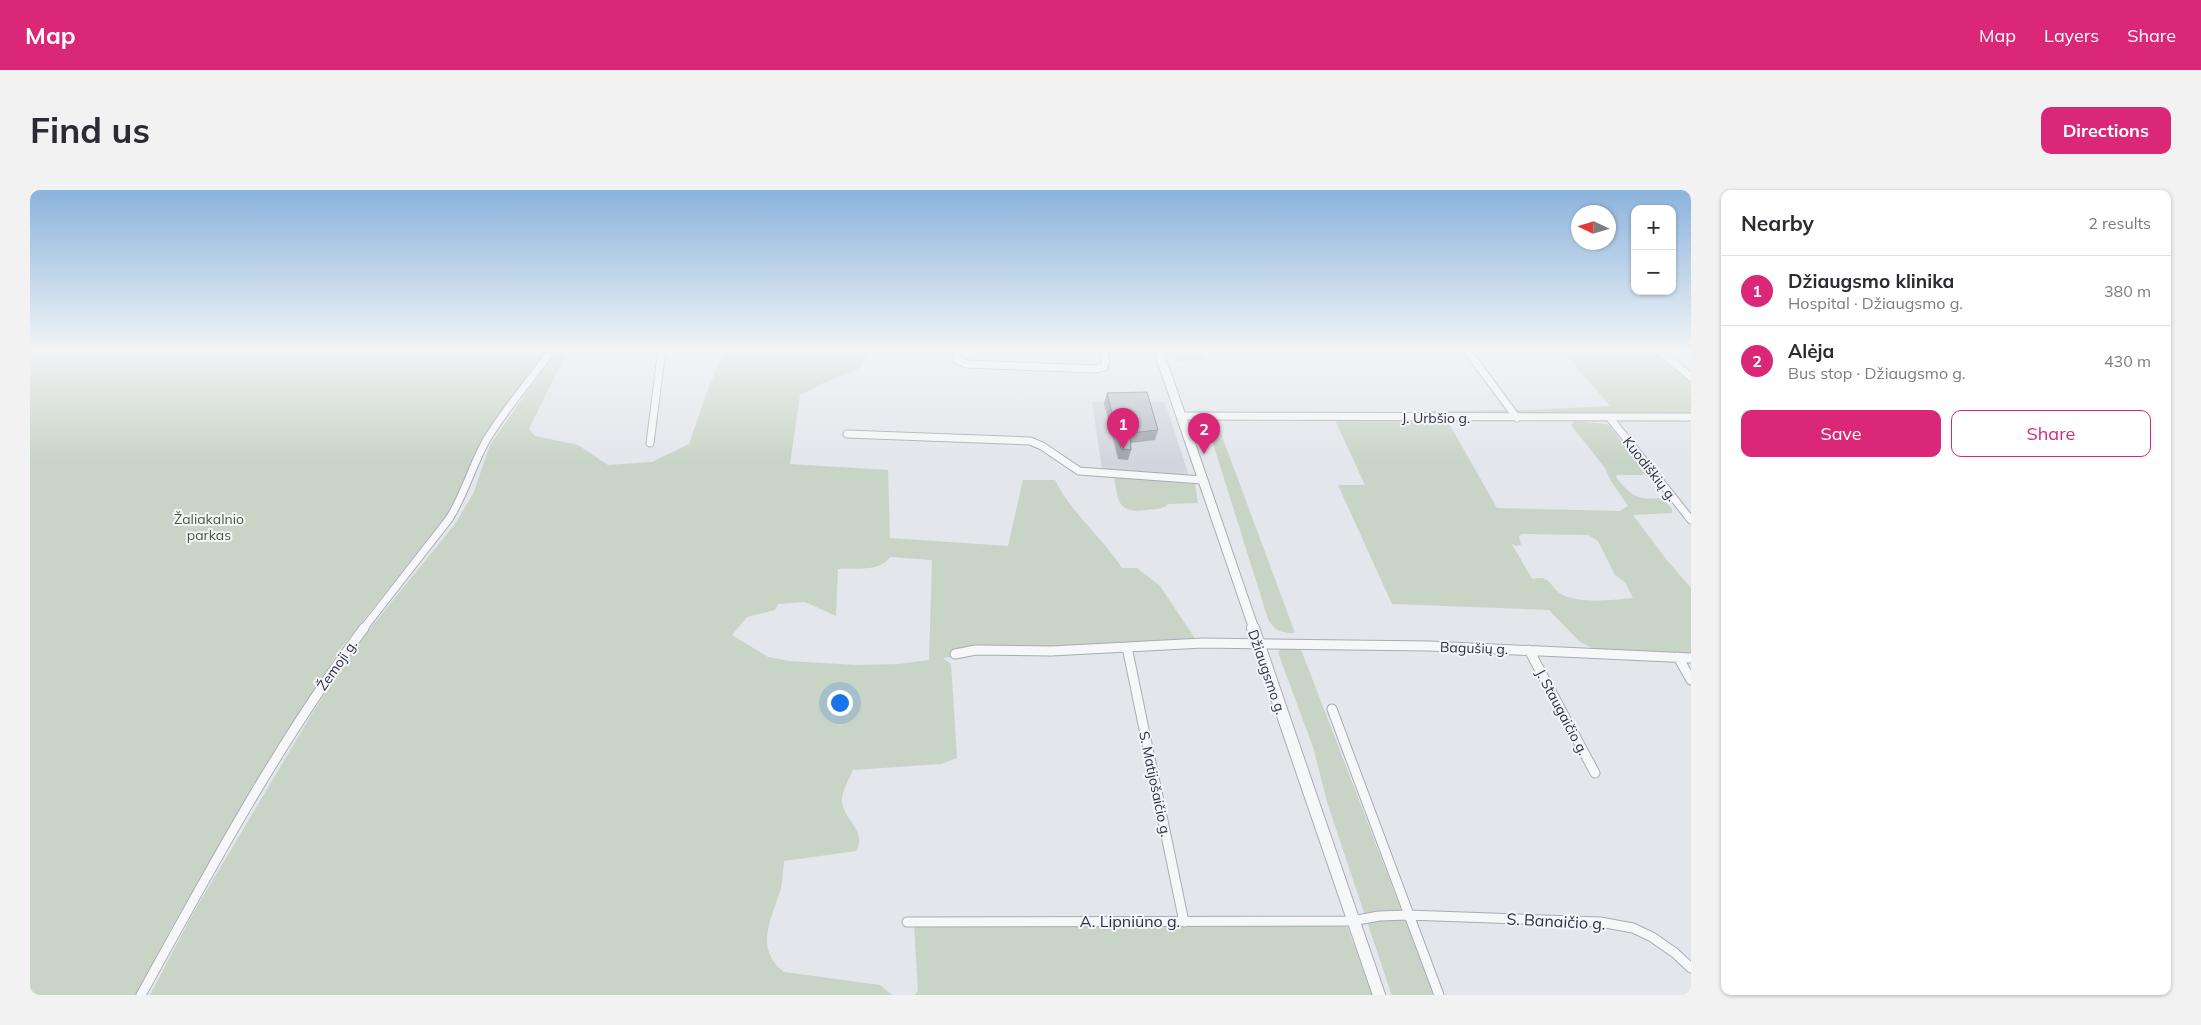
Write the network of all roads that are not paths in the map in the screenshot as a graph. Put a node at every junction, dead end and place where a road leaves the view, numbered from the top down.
1 (526, 387) edge
2 (657, 387) edge
3 (1171, 387) edge
4 (1494, 387) edge
5 (1181, 416) junction
6 (1609, 417) junction
7 (1682, 417) junction
8 (1517, 418) junction
9 (1691, 418) edge
10 (1691, 424) edge
11 (847, 434) dead end
12 (650, 443) dead end
13 (1202, 480) junction
14 (1691, 520) edge
15 (1257, 643) junction
16 (1127, 647) junction
17 (1529, 650) junction
18 (955, 654) dead end
19 (1678, 657) junction
20 (1691, 658) edge
21 (1691, 680) edge
22 (1332, 710) dead end
23 (1595, 773) dead end
24 (1408, 915) junction
25 (907, 922) dead end
26 (1184, 922) junction
27 (1352, 922) junction
28 (1691, 968) edge
29 (141, 995) edge
30 (1379, 995) edge
31 (1439, 995) edge

1 - 29 street, Žemoji g.
2 - 12 street
3 - 5 street, Džiaugsmo g.
4 - 8 street
5 - 8 street, J. Urbšio g.
5 - 13 street, Džiaugsmo g.
6 - 7 street, J. Urbšio g.
6 - 8 street, J. Urbšio g.
6 - 14 street, Kuodiškių g.
7 - 9 street, J. Urbšio g.
7 - 10 street
11 - 13 street
13 - 15 street, Džiaugsmo g.
15 - 16 street, Bagušių g.
15 - 17 street, Bagušių g.
15 - 27 street, Džiaugsmo g.
16 - 18 street, Bagušių g.
16 - 26 street, S. Matijošaičio g.
17 - 19 street, Bagušių g.
17 - 23 street, J. Staugaičio g.
19 - 20 street, Bagušių g.
19 - 21 street
22 - 24 street
24 - 27 street, S. Banaičio g.
24 - 28 street, S. Banaičio g.
24 - 31 street
25 - 26 street, A. Lipniūno g.
26 - 27 street, A. Lipniūno g.
27 - 30 street, Džiaugsmo g.

